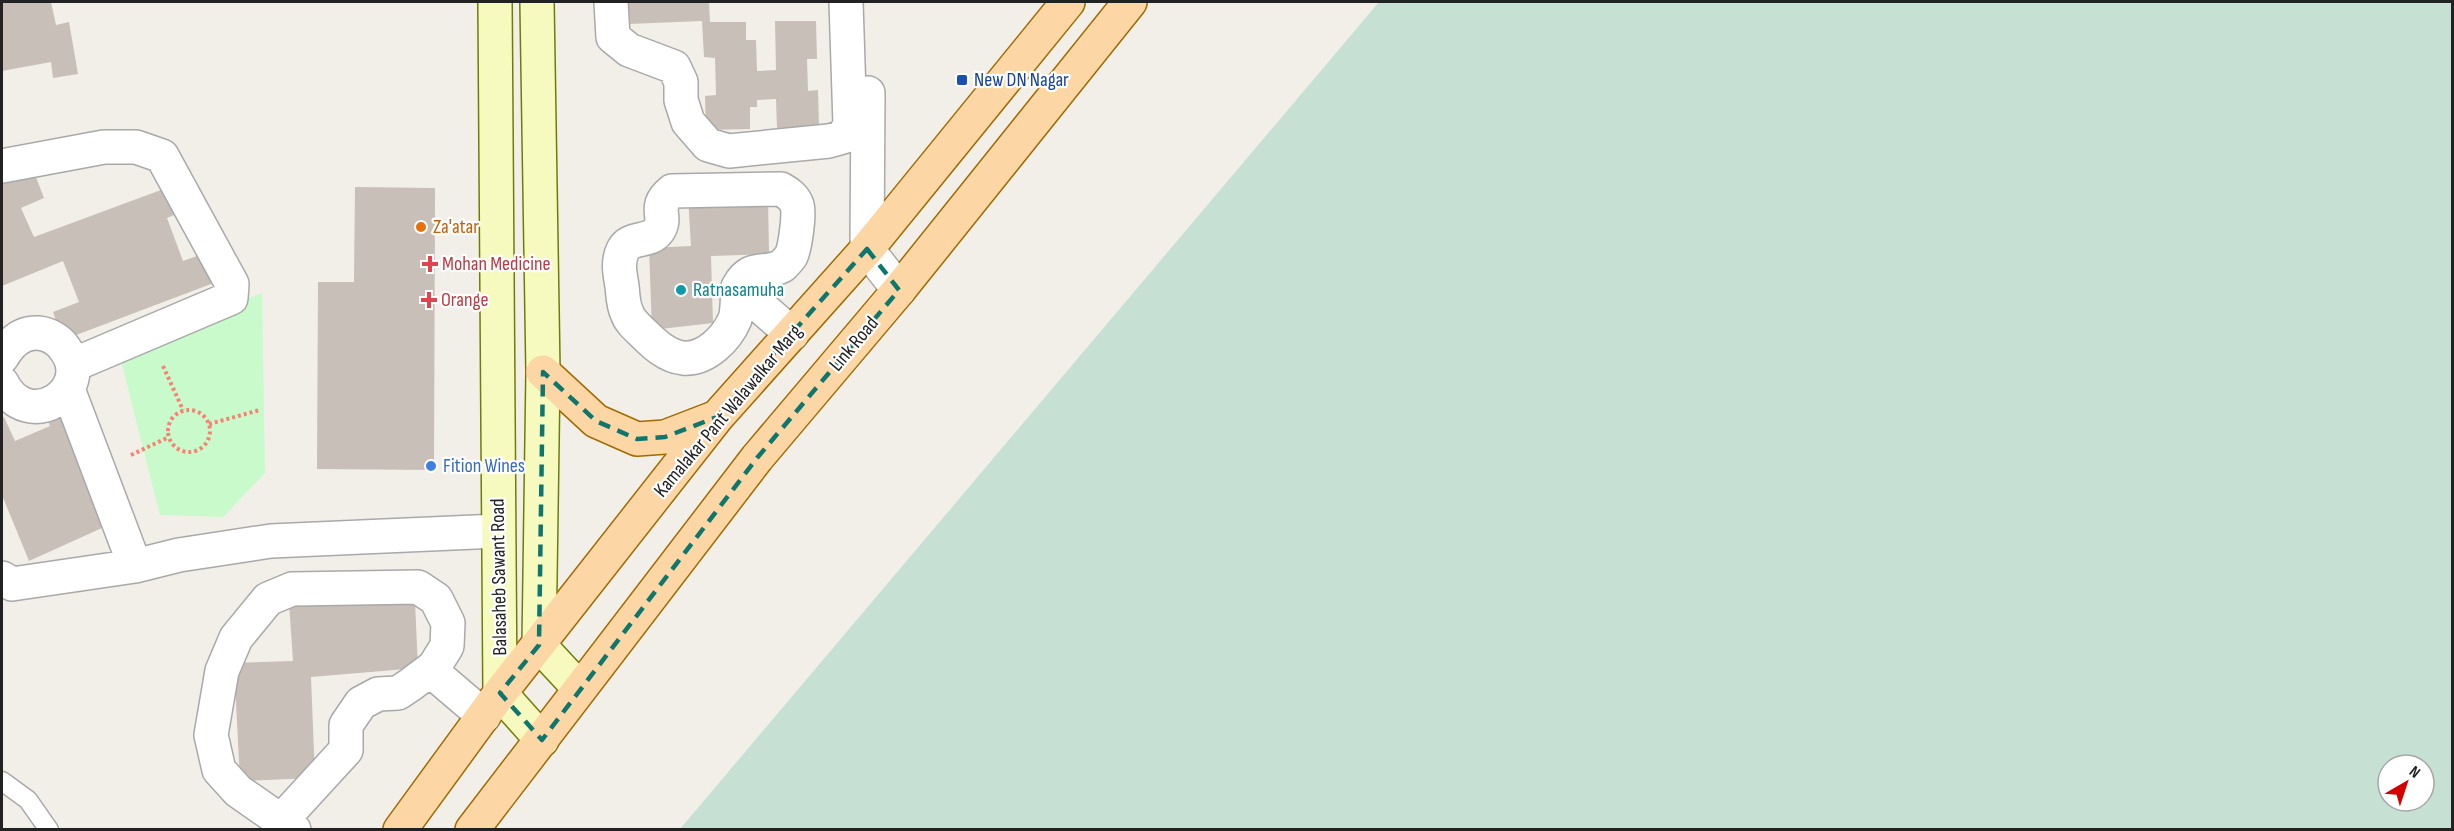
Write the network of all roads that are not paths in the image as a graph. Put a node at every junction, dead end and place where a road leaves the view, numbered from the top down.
1 (495, 2) edge
2 (537, 2) edge
3 (611, 2) edge
4 (831, 2) edge
5 (846, 2) edge
6 (868, 2) edge
7 (1068, 2) edge
8 (1130, 2) edge
9 (2, 166) edge
10 (867, 249) junction
11 (738, 287) junction
12 (899, 291) junction
13 (792, 334) junction
14 (2, 357) edge
15 (543, 372) junction
16 (70, 377) junction
17 (2, 383) edge
18 (717, 417) junction
19 (498, 531) junction
20 (135, 566) junction
21 (2, 578) edge
22 (539, 645) junction
23 (430, 670) junction
24 (579, 688) junction
25 (492, 705) junction
26 (542, 740) junction
27 (2, 780) edge
28 (288, 825) edge
29 (49, 830) edge
30 (400, 830) edge
31 (472, 830) edge

1 - 19 main road, Balasaheb Sawant Road
2 - 15 main road, Balasaheb Sawant Road
3 - 5 street
4 - 5 street
6 - 10 street
7 - 10 main road, Kamalakar Pant Walawalkar Marg
8 - 12 main road, Link Road
9 - 16 street
10 - 12 street
10 - 13 main road, Kamalakar Pant Walawalkar Marg
11 - 11 street
11 - 13 street
12 - 24 main road, Link Road
13 - 18 main road, Kamalakar Pant Walawalkar Marg
14 - 16 street
15 - 18 main road
15 - 22 main road, Balasaheb Sawant Road
16 - 17 street
16 - 20 street
18 - 22 main road, Kamalakar Pant Walawalkar Marg
19 - 20 street
19 - 25 main road, Balasaheb Sawant Road
20 - 21 street
22 - 24 main road, Balasaheb Sawant Road
22 - 25 main road, Kamalakar Pant Walawalkar Marg
23 - 25 street
23 - 28 street
23 - 28 street
24 - 26 main road
25 - 26 main road
25 - 30 main road, Kamalakar Pant Walawalkar Marg
26 - 31 main road
27 - 29 lane

